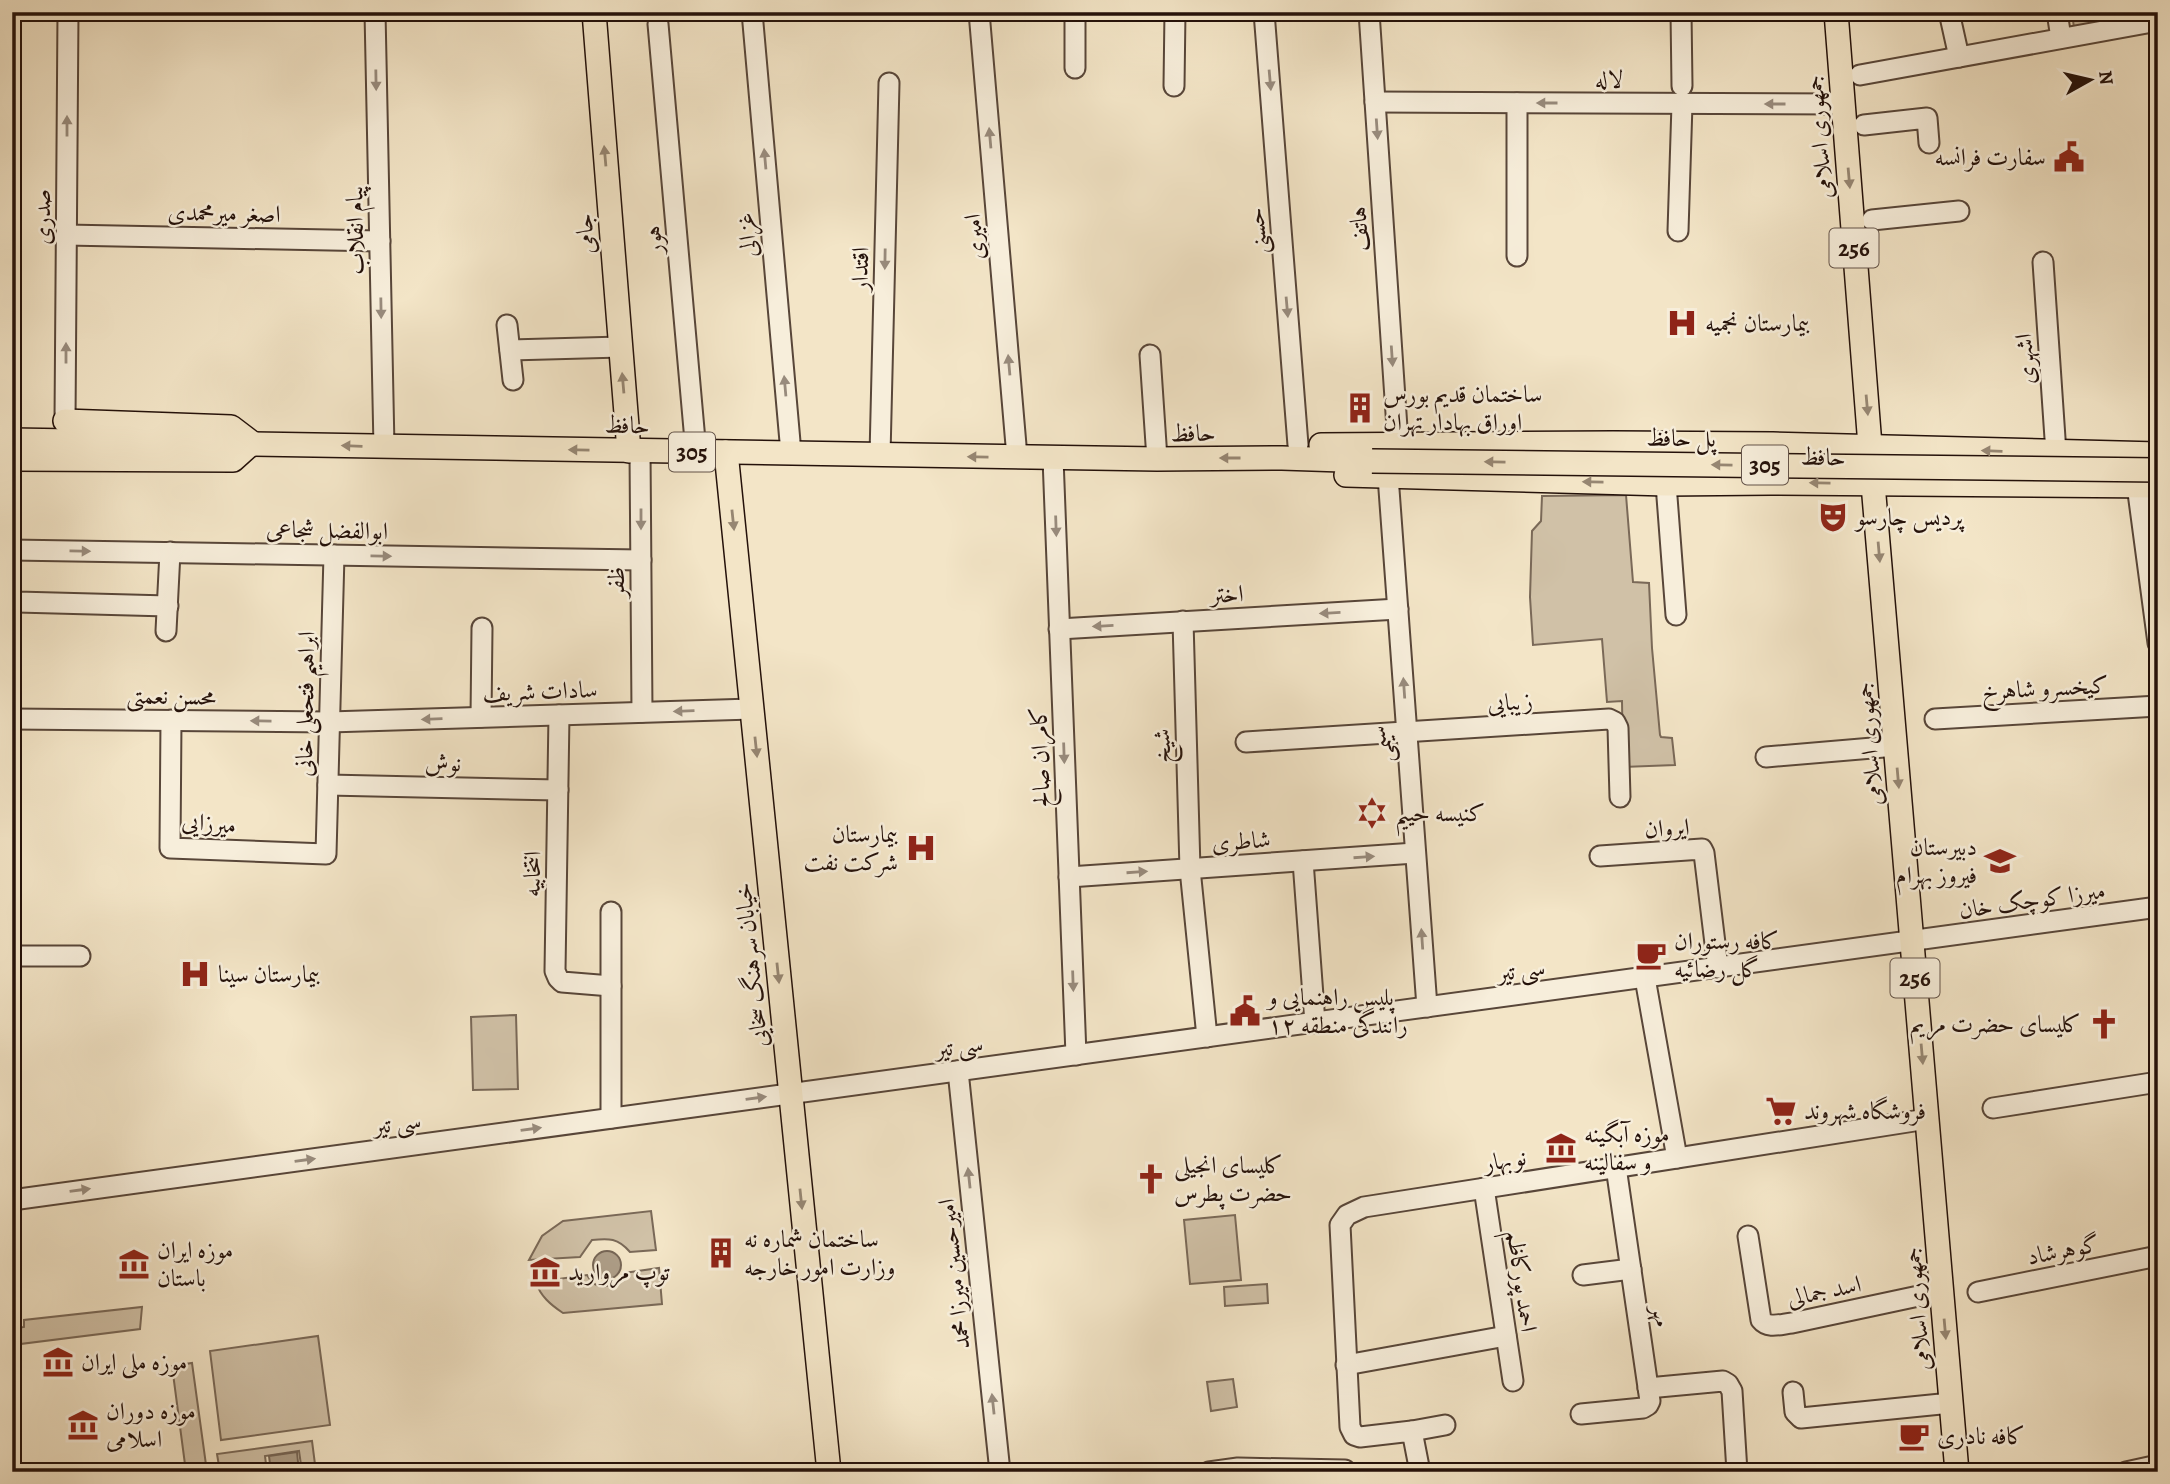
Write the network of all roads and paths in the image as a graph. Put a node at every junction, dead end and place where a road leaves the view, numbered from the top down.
1 (68, 12) edge
2 (375, 12) edge
3 (594, 12) edge
4 (752, 12) edge
5 (979, 12) edge
6 (1075, 12) edge
7 (1175, 12) edge
8 (1264, 12) edge
9 (1369, 12) edge
10 (1681, 12) edge
11 (1836, 12) edge
12 (1949, 12) edge
13 (2057, 12) edge
14 (2158, 20) edge
15 (659, 24) dead end
16 (2061, 38) junction
17 (1959, 57) junction
18 (1074, 68) dead end
19 (1851, 76) junction
20 (889, 83) dead end
21 (1174, 86) dead end
22 (1682, 95) junction
23 (1375, 102) junction
24 (1517, 103) junction
25 (1843, 104) junction
26 (1854, 126) junction
27 (1929, 143) dead end
28 (1959, 211) dead end
29 (1862, 221) junction
30 (1678, 231) dead end
31 (66, 234) junction
32 (380, 241) junction
33 (1517, 256) dead end
34 (2043, 262) dead end
35 (507, 325) dead end
36 (621, 347) junction
37 (510, 350) junction
38 (1150, 355) dead end
39 (513, 380) dead end
40 (65, 421) joint
41 (12, 440) edge
42 (252, 443) junction
43 (1398, 443) junction
44 (1773, 444) junction
45 (384, 447) junction
46 (1870, 447) junction
47 (635, 451) junction
48 (696, 452) junction
49 (726, 452) junction
50 (792, 453) junction
51 (2056, 453) junction
52 (1293, 454) junction
53 (2158, 454) edge
54 (880, 455) junction
55 (1017, 457) junction
56 (1053, 458) junction
57 (12, 459) edge
58 (1157, 460) junction
59 (1380, 469) junction
60 (2158, 470) edge
61 (1771, 483) junction
62 (1666, 484) junction
63 (1873, 484) junction
64 (2148, 485) edge
65 (12, 550) edge
66 (170, 552) junction
67 (334, 555) junction
68 (641, 560) junction
69 (12, 600) edge
70 (168, 606) junction
71 (1398, 609) junction
72 (1676, 615) dead end
73 (1182, 621) junction
74 (482, 628) dead end
75 (1059, 629) junction
76 (166, 631) dead end
77 (2158, 643) edge
78 (2158, 706) edge
79 (752, 709) junction
80 (642, 712) junction
81 (559, 715) junction
82 (481, 717) junction
83 (12, 719) edge
84 (1936, 719) dead end
85 (170, 720) junction
86 (329, 722) junction
87 (1407, 733) junction
88 (1246, 742) dead end
89 (1896, 746) junction
90 (1766, 757) dead end
91 (328, 785) junction
92 (558, 790) junction
93 (1620, 797) dead end
94 (1415, 853) junction
95 (326, 854) joint
96 (1601, 856) dead end
97 (1303, 861) junction
98 (1190, 869) junction
99 (1069, 877) junction
100 (2158, 907) edge
101 (611, 912) dead end
102 (1912, 942) junction
103 (12, 956) edge
104 (80, 956) dead end
105 (1718, 968) junction
106 (1645, 978) junction
107 (611, 986) junction
108 (1427, 1007) junction
109 (1315, 1023) junction
110 (1207, 1037) junction
111 (1076, 1055) junction
112 (958, 1071) junction
113 (2158, 1082) edge
114 (791, 1094) junction
115 (1993, 1108) dead end
116 (611, 1118) junction
117 (1927, 1119) junction
118 (1678, 1158) junction
119 (1616, 1167) junction
120 (1484, 1188) junction
121 (12, 1199) edge
122 (1748, 1236) dead end
123 (2158, 1256) edge
124 (1631, 1269) junction
125 (1583, 1275) dead end
126 (1942, 1291) junction
127 (1978, 1292) dead end
128 (1506, 1335) junction
129 (1346, 1365) junction
130 (1513, 1381) dead end
131 (1648, 1388) junction
132 (1793, 1392) dead end
133 (1951, 1403) junction
134 (1581, 1414) dead end
135 (1445, 1425) dead end
136 (1412, 1431) junction
137 (2158, 1465) edge
138 (1345, 1470) dead end
139 (829, 1472) edge
140 (1000, 1472) edge
141 (1209, 1472) edge
142 (1420, 1472) edge
143 (1737, 1472) edge
144 (1957, 1472) edge
145 (2126, 1472) edge

31 -> 1 street, صدری
2 -> 32 street, پیام انقلاب
36 -> 3 main road, جامی
50 -> 4 street, غزالی
55 -> 5 street, امیری
6 - 18 street
7 - 21 street
8 -> 52 street, حسنی
9 - 23 street, هاتف
10 - 22 street
11 - 19 main road, جمهوری اسلامی / 256
12 - 17 street
13 - 16 street
14 - 16 street
15 - 48 street, هور
16 - 17 street
17 - 19 street
19 - 25 main road, جمهوری اسلامی / 256
20 -> 54 street, اقتدار
22 -> 24 street, لاله
25 -> 22 street, لاله
22 - 30 street
23 - 24 street, لاله
23 -> 43 street, هاتف
24 - 33 street
25 - 26 main road, جمهوری اسلامی / 256
26 - 27 street
26 -> 29 main road, جمهوری اسلامی / 256
28 - 29 street
29 -> 46 main road, جمهوری اسلامی / 256
31 - 32 street, اصغر میرمحمدی
40 -> 31 street, صدری
32 -> 45 street, پیام انقلاب
34 - 51 street, اشهری
35 - 37 street
36 - 37 street
47 -> 36 main road, جامی
37 - 39 street
38 - 58 street
40 - 42 main road
41 - 42 main road, حافظ / 305
45 -> 42 main road, حافظ / 305
42 - 57 main road
43 - 44 main road, حافظ
43 - 52 main road, حافظ
44 - 46 main road, حافظ
44 - 61 main road
47 -> 45 main road, حافظ / 305
51 -> 46 main road, حافظ
46 - 63 main road, جمهوری اسلامی / 256
47 - 48 main road, حافظ / 305
47 -> 68 street, ظفر
48 - 49 main road, حافظ / 305
49 - 50 main road, حافظ / 305
49 -> 79 main road, خیابان سرهنگ سخایی
50 - 54 main road, حافظ / 305
51 - 53 main road, حافظ
52 -> 58 main road, حافظ / 305
52 - 59 main road, حافظ / 305
55 -> 54 main road, حافظ / 305
55 - 56 main road, حافظ / 305
56 - 58 main road, حافظ / 305
56 -> 75 street, کامران صالح
60 -> 59 main road, پل حافظ / 305, bridge
62 -> 59 main road, حافظ
59 - 71 street, سیمی
61 - 62 main road, حافظ
63 -> 61 main road, حافظ
62 - 72 street
63 - 64 main road, حافظ
63 -> 89 main road, جمهوری اسلامی / 256
64 - 77 street
65 -> 66 street, ابوالفضل شجاعی
66 - 67 street, ابوالفضل شجاعی
66 - 70 street
67 -> 68 street, ابوالفضل شجاعی
67 - 86 street, ابراهیم فتحعلی خانی
68 - 80 street, ظفر
69 - 70 street
70 - 76 street
71 -> 73 street, اختر
87 -> 71 street, سیمی
73 -> 75 street, اختر
73 - 98 street, شیخ
74 - 82 street
75 -> 99 street, کامران صالح
78 - 84 street, کیخسرو شاهرخ
79 -> 80 street, سادات شریف
79 -> 114 main road, خیابان سرهنگ سخایی
80 - 81 street, سادات شریف
81 - 82 street, سادات شریف
81 - 92 street, انتخابیه
82 -> 86 street, سادات شریف
83 - 85 street, محسن نعمتی
86 -> 85 street, محسن نعمتی
85 - 95 street, میرزایی
86 - 91 street, ابراهیم فتحعلی خانی
87 - 88 street, زیبایی
87 - 93 street, زیبایی
87 - 94 street, سیمی
89 - 90 street
89 -> 102 main road, جمهوری اسلامی / 256
91 - 92 street, نوش
91 - 95 street, ابراهیم فتحعلی خانی
92 - 107 street, انتخابیه
97 -> 94 street, شاطری
108 -> 94 street, سیمی
96 - 105 street, ایروان
97 - 98 street, شاطری
97 - 109 street
99 -> 98 street, شاطری
98 - 110 street, شیخ
99 -> 111 street, کامران صالح
100 - 102 street, میرزا کوچک خان
101 - 107 street
102 - 105 street, سی تیر
102 -> 117 main road, جمهوری اسلامی / 256
103 - 104 street
105 - 106 street, سی تیر
106 - 108 street, سی تیر
106 - 118 street
107 - 116 street
108 - 109 street, سی تیر
109 - 110 street, سی تیر
110 - 111 street, سی تیر
111 - 112 street, سی تیر
112 - 114 street, سی تیر
140 -> 112 street, امیرحسین میرزا محمد
113 - 115 street
116 -> 114 street, سی تیر
114 -> 139 main road, خیابان سرهنگ سخایی
121 -> 116 street, سی تیر
117 - 118 street, نوبهار
117 - 126 main road, جمهوری اسلامی / 256
118 - 119 street, نوبهار
119 - 120 street, نوبهار
119 - 124 street, مهر
120 - 128 street, احمد پورکاظم
120 - 129 street, نوبهار
122 - 126 street, اسد جمالی
123 - 127 street, گوهرشاد
124 - 125 street
124 - 131 street, مهر
126 -> 133 main road, جمهوری اسلامی / 256
128 - 129 street
128 - 130 street, احمد پورکاظم
129 - 136 street, نوبهار
131 - 134 street
131 - 143 street
132 - 133 street
133 - 144 main road, جمهوری اسلامی / 256
135 - 136 street
136 - 142 street
137 - 145 street
138 - 141 street

